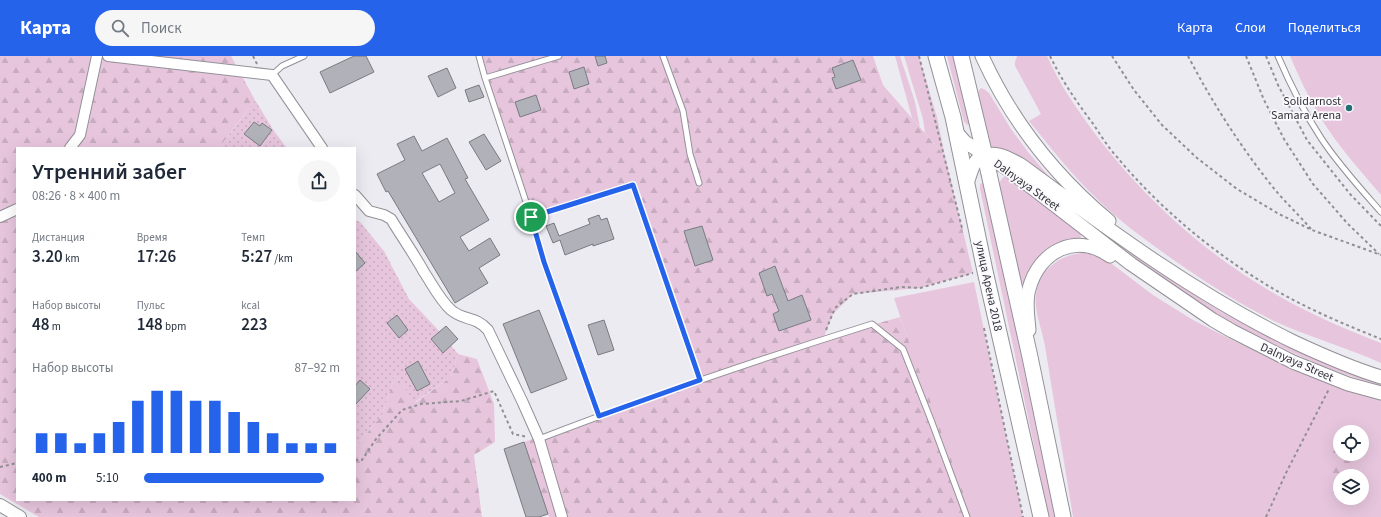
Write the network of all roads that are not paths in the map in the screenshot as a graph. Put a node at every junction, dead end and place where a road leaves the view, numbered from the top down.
1 (96, 56) edge
2 (108, 56) edge
3 (304, 56) edge
4 (480, 56) edge
5 (559, 56) edge
6 (663, 56) edge
7 (936, 56) edge
8 (961, 56) edge
9 (982, 56) edge
10 (1278, 56) edge
11 (272, 75) junction
12 (485, 78) junction
13 (957, 133) junction
14 (71, 147) edge
15 (321, 147) edge
16 (985, 156) junction
17 (699, 183) dead end
18 (967, 183) junction
19 (356, 197) edge
20 (16, 210) edge
21 (1381, 212) edge
22 (0, 217) edge
23 (531, 217) junction
24 (1170, 272) junction
25 (1213, 320) junction
26 (1030, 357) junction
27 (1381, 376) edge
28 (700, 380) junction
29 (1381, 393) edge
30 (599, 416) junction
31 (539, 439) junction
32 (0, 506) edge
33 (20, 517) edge
34 (562, 517) edge
35 (967, 517) edge
36 (1041, 517) edge
37 (1063, 517) edge

1 - 14 street
2 - 11 street
3 - 11 lane
4 - 12 lane
5 - 12 lane
6 - 17 lane
7 - 13 main road, улица Арена 2018
8 - 16 main road, улица Арена 2018
9 - 24 main road
10 - 21 lane
11 - 15 street
12 - 23 lane
13 - 16 main road
13 - 18 main road, улица Арена 2018
16 - 18 main road
16 - 24 main road, Dalnyaya Street
16 - 25 main road, Dalnyaya Street
16 - 26 main road, улица Арена 2018
18 - 36 main road, улица Арена 2018
19 - 31 street
20 - 22 street
23 - 28 lane
23 - 30 lane
24 - 27 main road, Dalnyaya Street
25 - 26 main road
25 - 29 main road, Dalnyaya Street
26 - 37 main road, улица Арена 2018
28 - 30 lane
28 - 35 lane
30 - 31 lane
31 - 34 street
32 - 33 street

